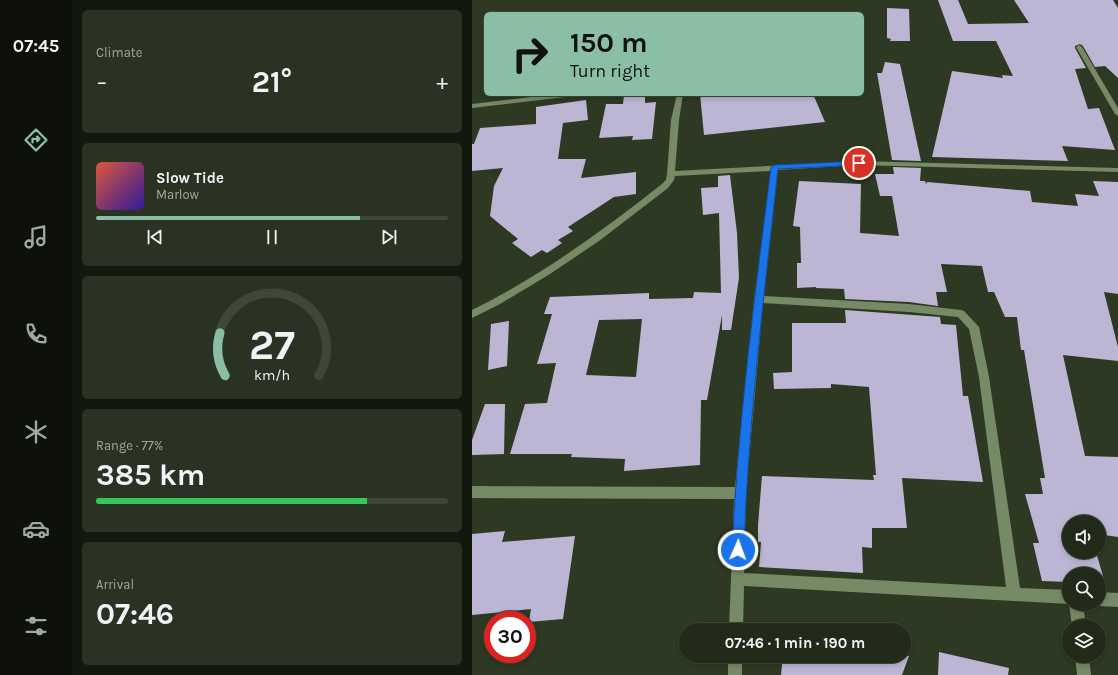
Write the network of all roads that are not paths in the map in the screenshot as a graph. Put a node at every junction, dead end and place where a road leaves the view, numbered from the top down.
1 (1079, 47) dead end
2 (557, 96) edge
3 (680, 96) edge
4 (472, 106) edge
5 (1118, 114) edge
6 (775, 167) junction
7 (1118, 170) edge
8 (671, 174) junction
9 (759, 298) junction
10 (472, 314) edge
11 (472, 492) edge
12 (740, 493) junction
13 (737, 579) junction
14 (1014, 594) junction
15 (1062, 597) edge
16 (1106, 599) edge
17 (1118, 600) edge
18 (736, 623) edge
19 (735, 663) edge
20 (1083, 663) edge
21 (735, 675) edge
22 (1084, 675) edge

1 - 5 street
2 - 4 street
3 - 8 street
6 - 7 street
6 - 8 street
6 - 9 street
8 - 10 street
9 - 12 street
9 - 14 street
11 - 12 street
12 - 13 street
13 - 14 street
13 - 18 street
14 - 15 street
16 - 17 street
19 - 21 street
20 - 22 street

